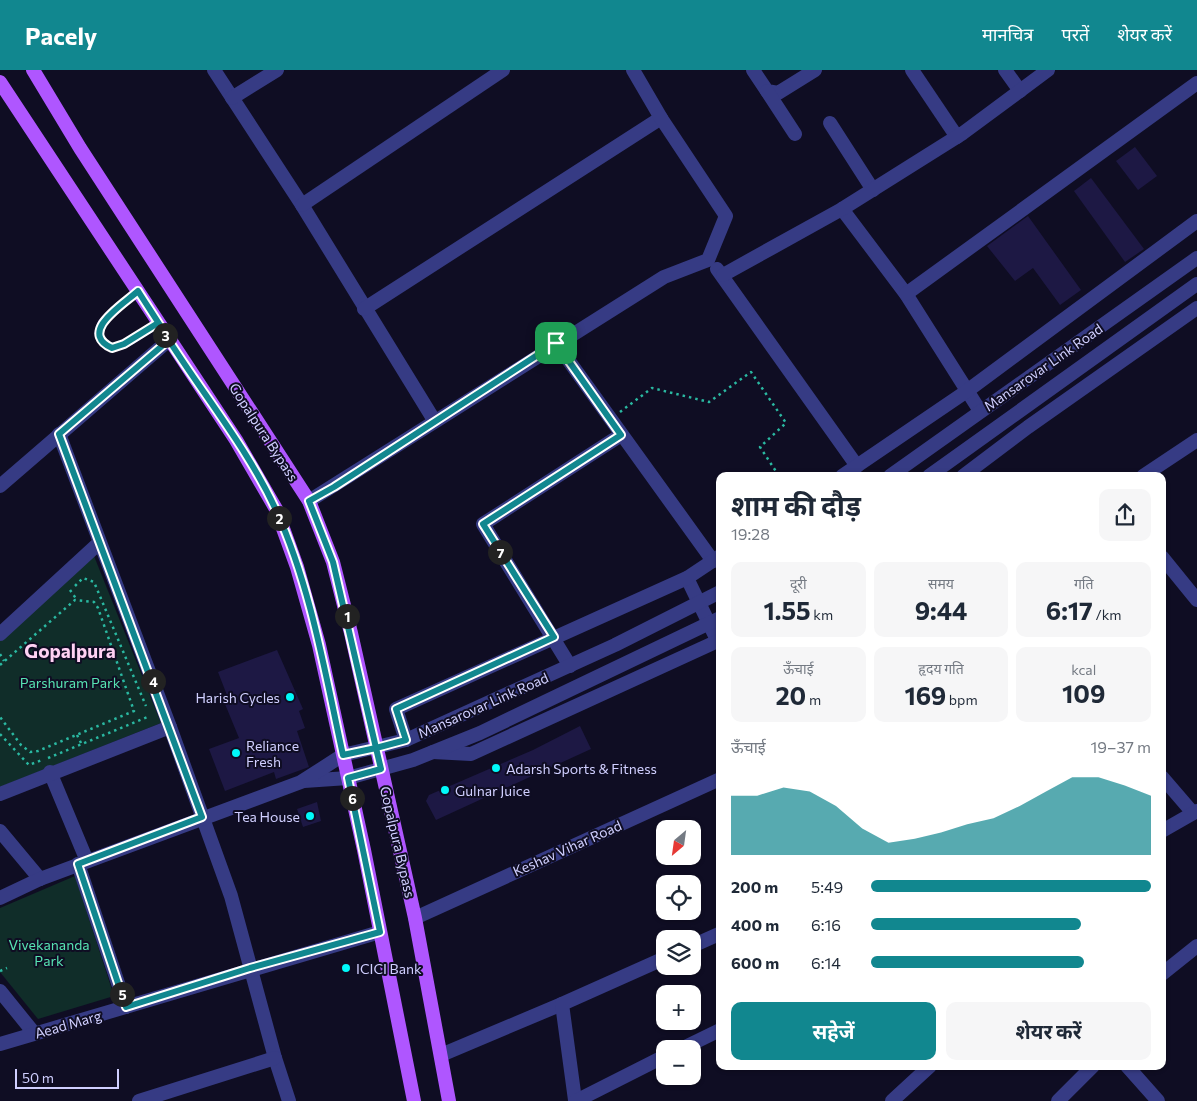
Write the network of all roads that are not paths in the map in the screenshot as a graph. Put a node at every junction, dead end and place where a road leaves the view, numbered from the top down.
1 (33, 70) edge
2 (214, 70) edge
3 (277, 70) edge
4 (503, 70) edge
5 (633, 70) edge
6 (753, 70) edge
7 (815, 70) edge
8 (912, 70) edge
9 (1005, 70) edge
10 (1048, 70) edge
11 (0, 82) edge
12 (1197, 83) edge
13 (767, 91) junction
14 (1020, 91) junction
15 (232, 98) junction
16 (661, 118) junction
17 (830, 123) dead end
18 (795, 134) dead end
19 (957, 137) junction
20 (873, 190) junction
21 (302, 206) junction
22 (842, 209) junction
23 (1197, 221) edge
24 (1197, 258) edge
25 (708, 260) junction
26 (723, 275) junction
27 (1197, 284) edge
28 (138, 291) junction
29 (906, 294) junction
30 (1197, 308) edge
31 (364, 309) junction
32 (158, 323) junction
33 (169, 340) junction
34 (556, 343) junction
35 (967, 391) junction
36 (980, 411) junction
37 (1019, 412) junction
38 (434, 420) junction
39 (1028, 427) junction
40 (59, 434) junction
41 (621, 435) junction
42 (1197, 440) edge
43 (857, 466) junction
44 (848, 472) edge
45 (896, 472) edge
46 (935, 472) edge
47 (968, 472) edge
48 (1149, 472) edge
49 (0, 486) edge
50 (309, 501) junction
51 (99, 542) junction
52 (716, 557) edge
53 (716, 559) edge
54 (1166, 562) edge
55 (687, 578) junction
56 (716, 594) edge
57 (1197, 600) edge
58 (698, 605) junction
59 (715, 621) edge
60 (0, 634) edge
61 (554, 637) junction
62 (716, 642) edge
63 (570, 666) junction
64 (170, 726) junction
65 (406, 740) junction
66 (376, 748) junction
67 (433, 752) junction
68 (343, 755) junction
69 (381, 769) junction
70 (50, 772) junction
71 (348, 778) junction
72 (1166, 780) edge
73 (716, 781) edge
74 (301, 782) junction
75 (0, 794) edge
76 (1195, 812) edge
77 (202, 817) junction
78 (1166, 829) edge
79 (0, 831) edge
80 (82, 863) junction
81 (40, 879) junction
82 (0, 898) edge
83 (414, 918) junction
84 (380, 932) junction
85 (716, 936) edge
86 (701, 942) edge
87 (1197, 946) edge
88 (656, 962) edge
89 (250, 968) junction
90 (1166, 971) edge
91 (0, 991) edge
92 (562, 1004) junction
93 (126, 1007) junction
94 (716, 1032) edge
95 (34, 1033) junction
96 (699, 1040) edge
97 (0, 1044) edge
98 (441, 1056) junction
99 (275, 1058) junction
100 (656, 1060) edge
101 (926, 1070) edge
102 (1089, 1070) edge
103 (1130, 1070) edge
104 (576, 1100) edge
105 (139, 1101) edge
106 (289, 1101) edge
107 (414, 1101) edge
108 (449, 1101) edge
109 (892, 1101) edge
110 (1058, 1101) edge
111 (1158, 1101) edge

1 - 50 main road, Gopalpura Bypass
2 - 15 street
3 - 15 street
4 - 21 street
5 - 16 street
6 - 13 street
7 - 13 street
8 - 19 street
9 - 14 street
10 - 14 street
11 - 28 main road, Gopalpura Bypass
12 - 29 street
13 - 18 street
14 - 19 street
15 - 21 street
16 - 25 street
16 - 31 street
17 - 20 street
19 - 20 street
20 - 22 street
21 - 31 street
22 - 26 street
22 - 29 street
23 - 35 street
24 - 36 street, Mansarovar Link Road
25 - 26 street
25 - 34 street
26 - 43 street
27 - 37 street, Mansarovar Link Road
28 - 32 main road, Gopalpura Bypass
28 - 32 lane
29 - 35 street
30 - 39 street
31 - 38 street
32 - 33 main road, Gopalpura Bypass
33 - 40 street
33 - 68 main road, Gopalpura Bypass
34 - 38 street
34 - 41 street
35 - 36 street
35 - 43 street
36 - 45 street, Mansarovar Link Road
37 - 39 street
37 - 46 street, Mansarovar Link Road
38 - 50 street
39 - 47 street
40 - 49 street
40 - 51 street
41 - 52 street
41 - 61 street
42 - 48 street
43 - 44 street
50 - 66 main road, Gopalpura Bypass
51 - 60 street
51 - 64 street
53 - 55 street
54 - 57 street
55 - 58 street
55 - 61 street
56 - 58 street, Mansarovar Link Road
58 - 59 street
58 - 63 street, Mansarovar Link Road
59 - 67 street, Mansarovar Link Road
61 - 63 street
61 - 65 street
62 - 67 street
63 - 65 street, Mansarovar Link Road
64 - 70 street
64 - 77 street
65 - 66 street, Mansarovar Link Road
66 - 68 street, Mansarovar Link Road
66 - 69 main road, Gopalpura Bypass
67 - 69 street, Mansarovar Link Road
68 - 71 main road, Gopalpura Bypass
68 - 74 street, Mansarovar Link Road
69 - 71 street, Mansarovar Link Road
69 - 83 main road, Gopalpura Bypass
70 - 75 street
70 - 80 street
71 - 74 street, Mansarovar Link Road
71 - 84 main road, Gopalpura Bypass
72 - 76 street
73 - 83 street, Keshav Vihar Road
74 - 77 street
76 - 78 street
77 - 80 street
77 - 89 street
79 - 81 street
80 - 81 street
80 - 93 street
81 - 82 street
83 - 98 main road, Gopalpura Bypass
84 - 89 street, Aead Marg
84 - 107 main road, Gopalpura Bypass
85 - 86 street
87 - 90 street
88 - 92 street
89 - 93 street, Aead Marg
89 - 99 street
91 - 95 street
92 - 98 street
92 - 104 street
93 - 95 street, Aead Marg
94 - 96 street
95 - 97 street, Aead Marg
98 - 108 main road, Gopalpura Bypass
99 - 105 street
99 - 106 street
100 - 104 street
101 - 109 street
102 - 110 street
103 - 111 street

